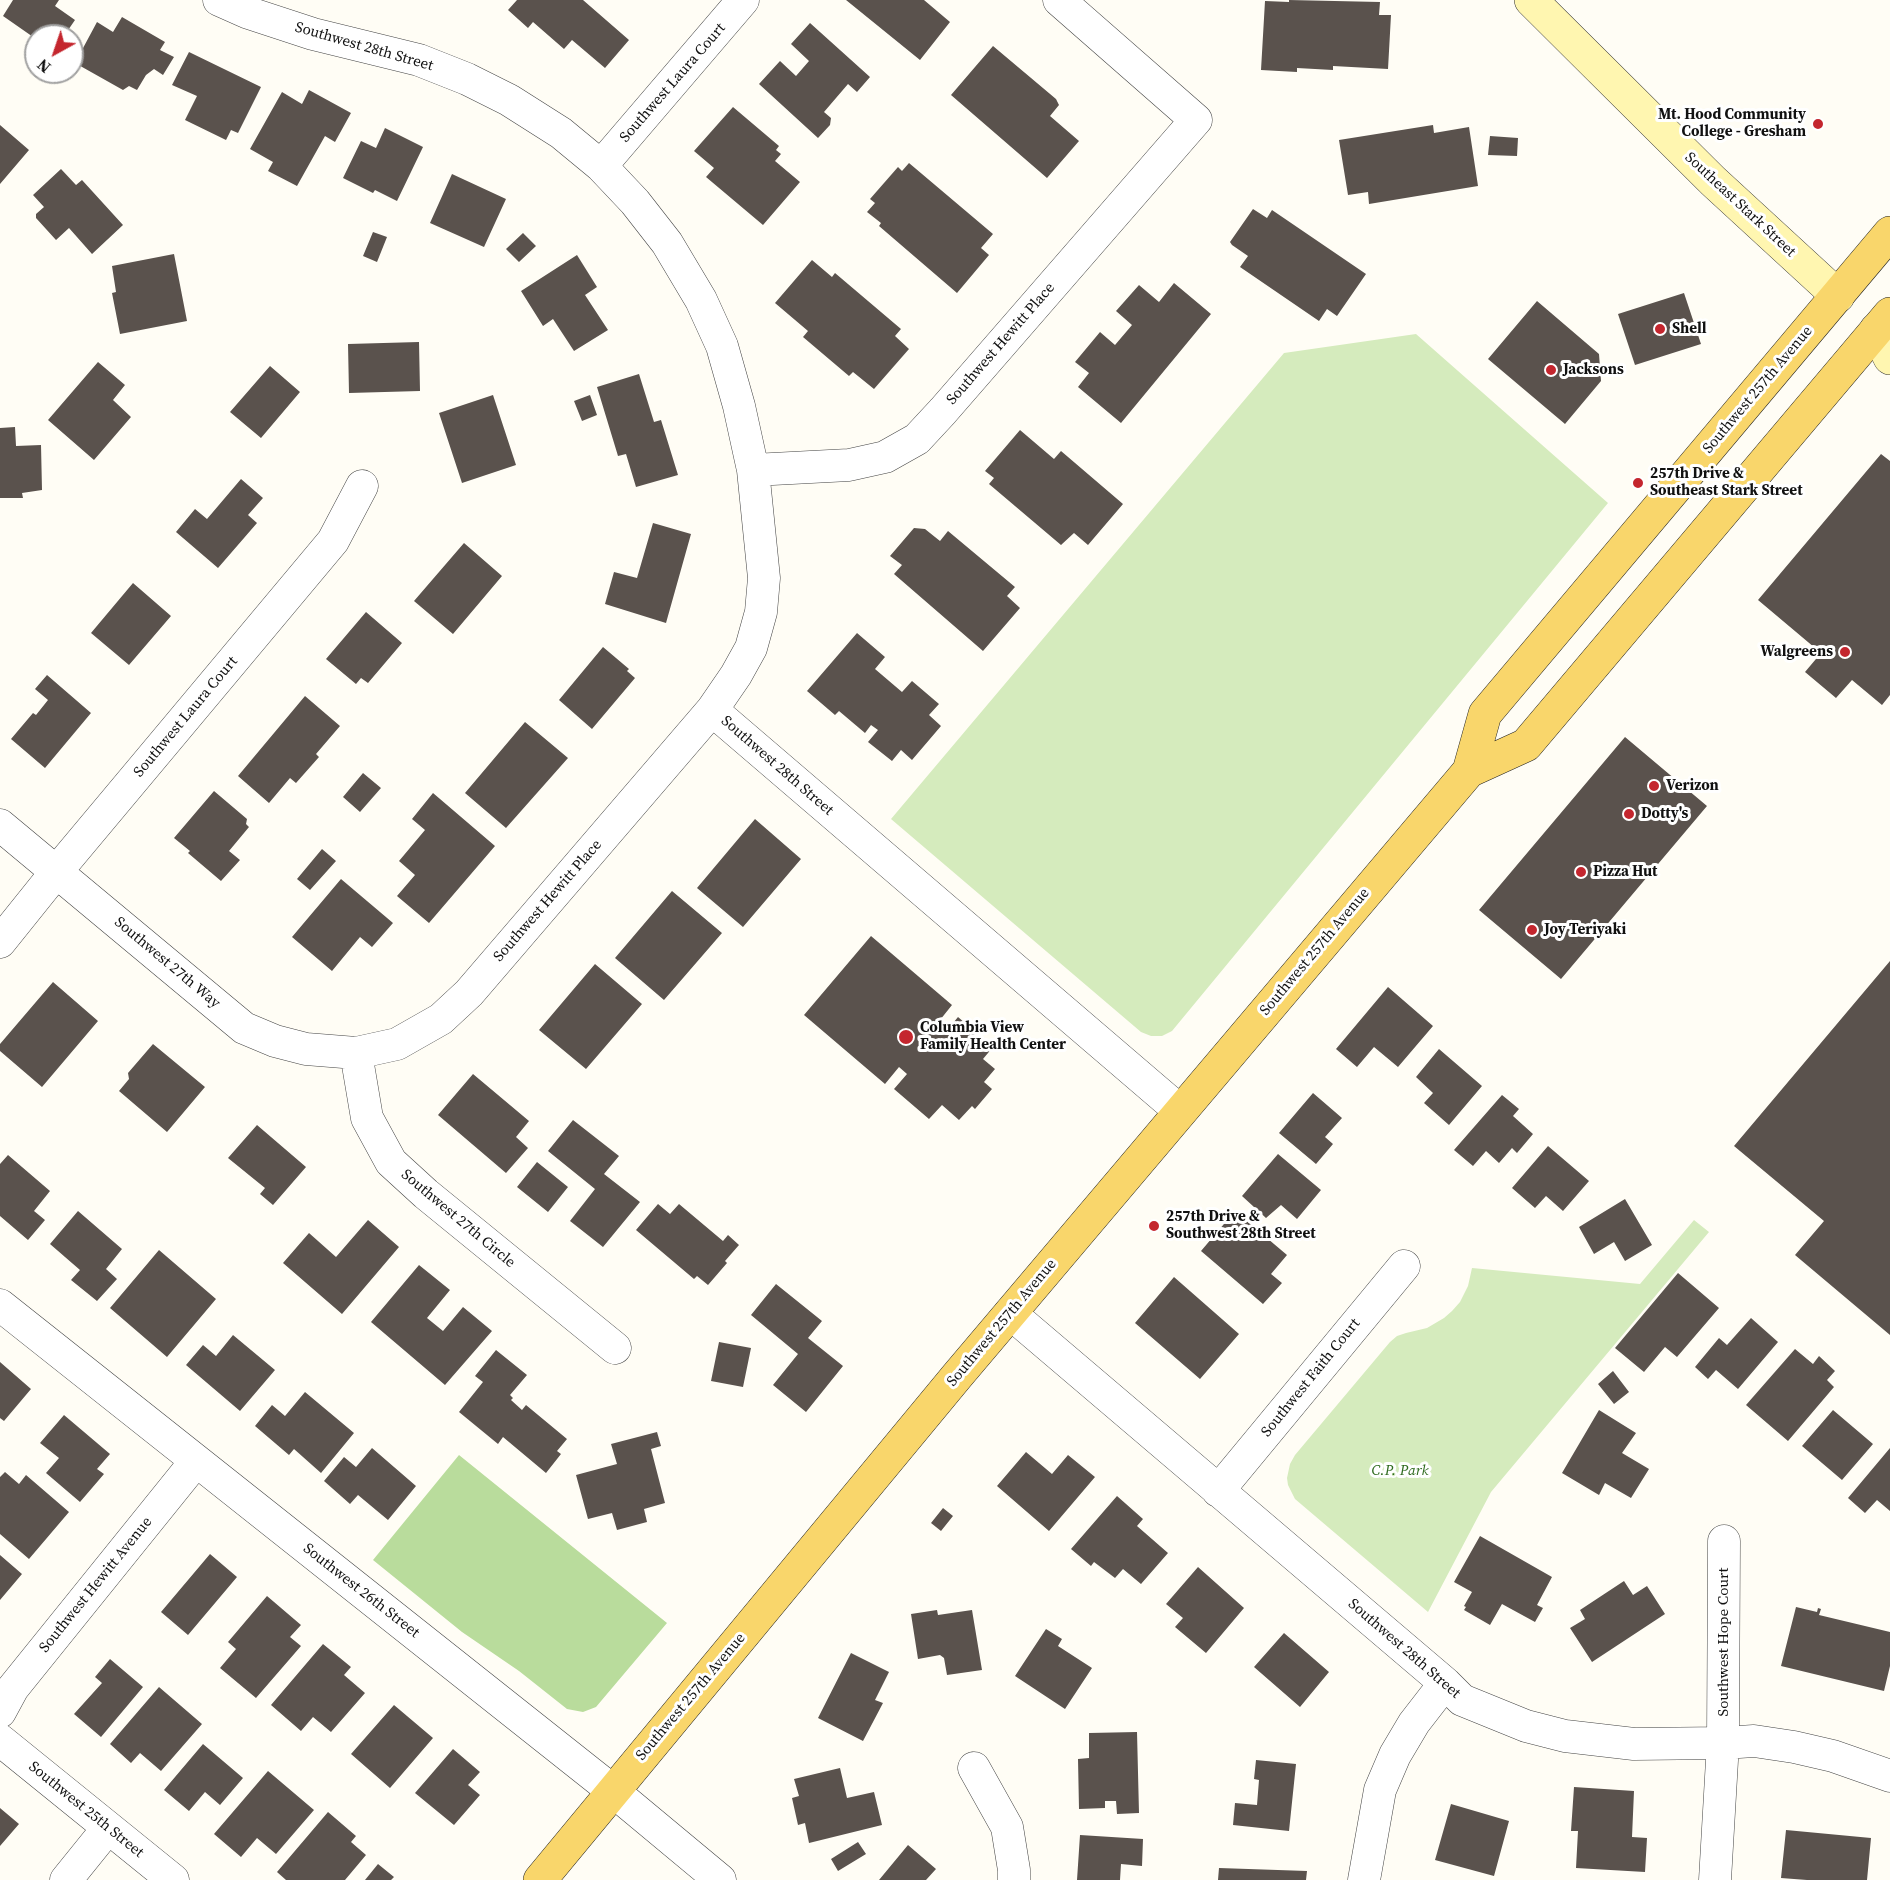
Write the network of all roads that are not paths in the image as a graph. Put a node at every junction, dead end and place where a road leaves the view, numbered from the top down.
1 (219, 0) edge
2 (743, 0) edge
3 (1059, 0) edge
4 (1531, 0) edge
5 (601, 166) junction
6 (1890, 233) edge
7 (1838, 296) junction
8 (1887, 334) edge
9 (753, 470) junction
10 (362, 486) dead end
11 (712, 710) junction
12 (1469, 771) junction
13 (0, 825) edge
14 (57, 871) junction
15 (0, 942) edge
16 (356, 1053) junction
17 (1180, 1111) junction
18 (1404, 1266) dead end
19 (0, 1305) edge
20 (1010, 1313) junction
21 (615, 1348) dead end
22 (196, 1461) junction
23 (1218, 1491) junction
24 (1725, 1541) dead end
25 (1445, 1683) junction
26 (0, 1712) edge
27 (0, 1740) edge
28 (1723, 1743) junction
29 (974, 1768) dead end
30 (1890, 1776) edge
31 (614, 1791) junction
32 (108, 1828) junction
33 (66, 1880) edge
34 (173, 1880) edge
35 (540, 1880) edge
36 (720, 1880) edge
37 (1014, 1880) edge
38 (1364, 1880) edge
39 (1715, 1880) edge

1 - 5 street, Southwest 28th Street
2 - 5 street, Southwest Laura Court
3 - 9 street, Southwest Hewitt Place
4 - 7 main road, Southeast Stark Street
5 - 9 street, Southwest 28th Street
6 - 7 main road, Southwest 257th Avenue
7 - 8 main road, Southeast Stark Street
7 - 12 main road, Southwest 257th Avenue
8 - 12 main road, Southwest 257th Avenue
9 - 11 street, Southwest 28th Street
10 - 14 street, Southwest Laura Court
11 - 16 street, Southwest Hewitt Place
11 - 17 street, Southwest 28th Street
12 - 17 main road, Southwest 257th Avenue
13 - 14 street, Southwest 27th Way
14 - 15 street, Southwest Laura Court
14 - 16 street, Southwest 27th Way
16 - 21 street, Southwest 27th Circle
17 - 20 main road, Southwest 257th Avenue
18 - 23 street, Southwest Faith Court
19 - 22 street, Southwest 26th Street
20 - 23 street, Southwest 28th Street
20 - 31 main road, Southwest 257th Avenue
22 - 26 street, Southwest Hewitt Avenue
22 - 31 street, Southwest 26th Street
23 - 25 street, Southwest 28th Street
24 - 28 street, Southwest Hope Court
25 - 28 street, Southwest 28th Street
25 - 38 street
27 - 32 street, Southwest 25th Street
28 - 30 street, Southwest 28th Street
28 - 39 street, Southwest Hope Court
29 - 37 street
31 - 35 main road, Southwest 257th Avenue
31 - 36 street, Southwest 26th Street
32 - 33 street
32 - 34 street, Southwest 25th Street

